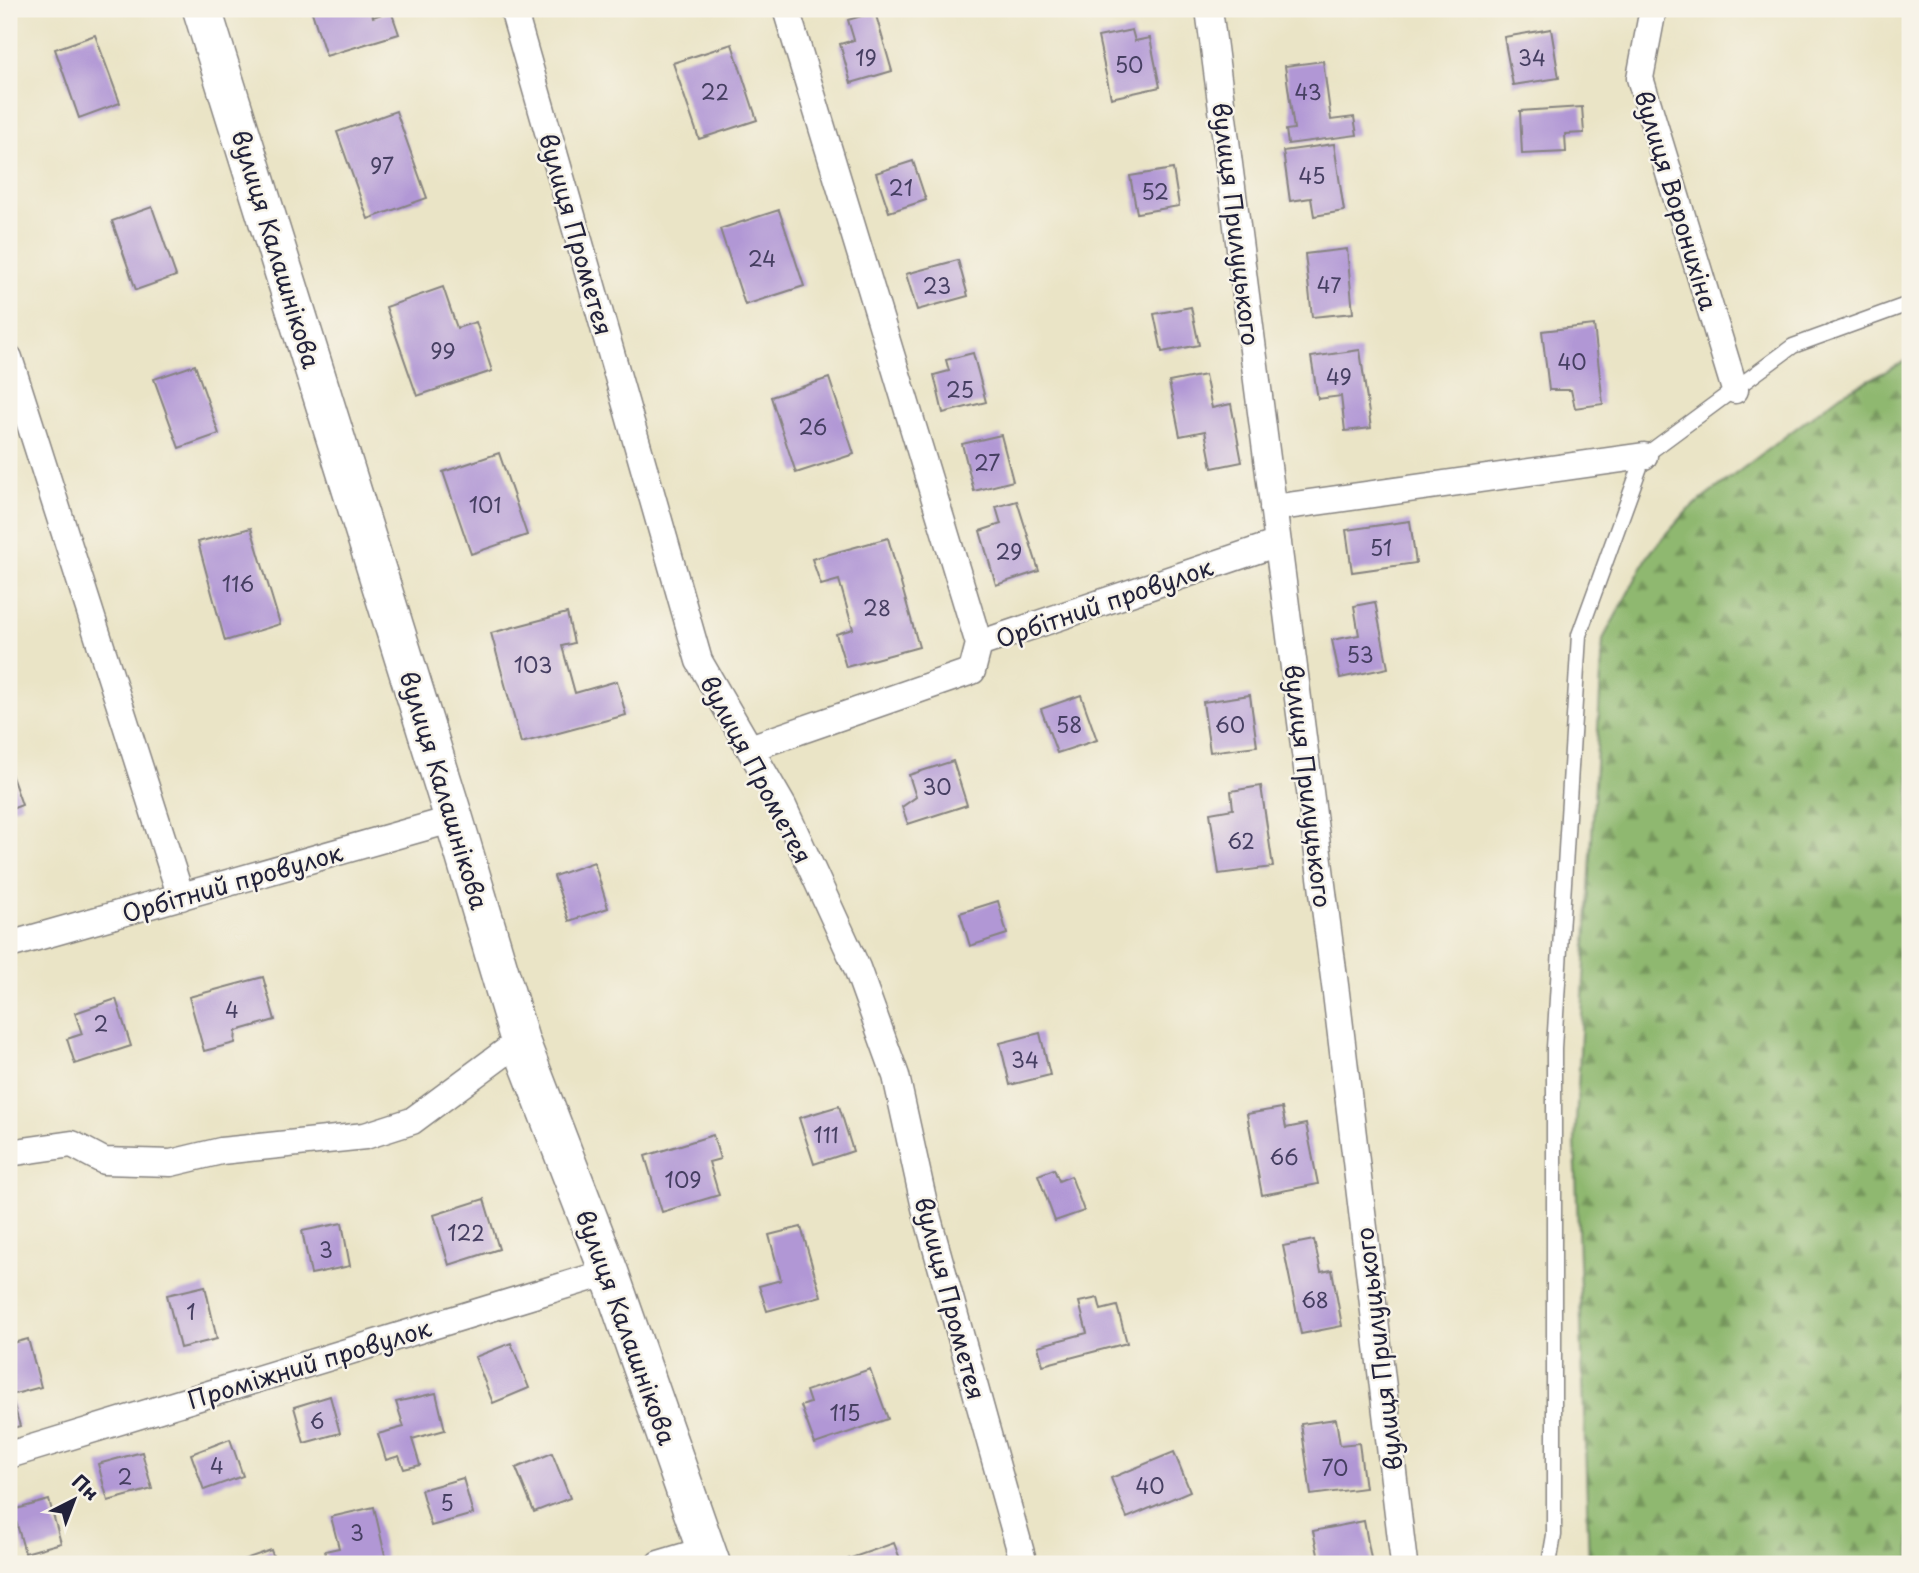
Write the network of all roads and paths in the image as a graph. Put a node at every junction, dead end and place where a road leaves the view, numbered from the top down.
1 (202, 9) edge
2 (513, 9) edge
3 (786, 9) edge
4 (1209, 9) edge
5 (1653, 9) edge
6 (1903, 306) dead end
7 (9, 358) edge
8 (1735, 390) junction
9 (1644, 456) junction
10 (1273, 508) junction
11 (1278, 543) junction
12 (979, 644) junction
13 (750, 748) junction
14 (454, 819) junction
15 (181, 897) junction
16 (9, 945) edge
17 (520, 1041) junction
18 (9, 1153) edge
19 (609, 1272) junction
20 (9, 1455) edge
21 (709, 1557) edge
22 (659, 1564) edge
23 (1024, 1564) edge
24 (1404, 1564) edge
25 (1549, 1564) edge

1 - 14 street, вулиця Калашнікова
2 - 13 street, вулиця Прометея
3 - 12 street
4 - 10 street, вулиця Прилуцького
5 - 8 street, вулиця Воронихіна
6 - 8 lane
7 - 15 street
8 - 9 lane
9 - 10 street
9 - 25 lane
10 - 11 street, вулиця Прилуцького
11 - 12 street, Орбітний провулок
11 - 24 street, вулиця Прилуцького
12 - 13 street, Орбітний провулок
13 - 23 street, вулиця Прометея
14 - 15 street, Орбітний провулок
14 - 17 street, вулиця Калашнікова
15 - 16 street, Орбітний провулок
17 - 18 street
17 - 19 street, вулиця Калашнікова
19 - 20 street, Проміжний провулок
19 - 21 street, вулиця Калашнікова
21 - 22 street

